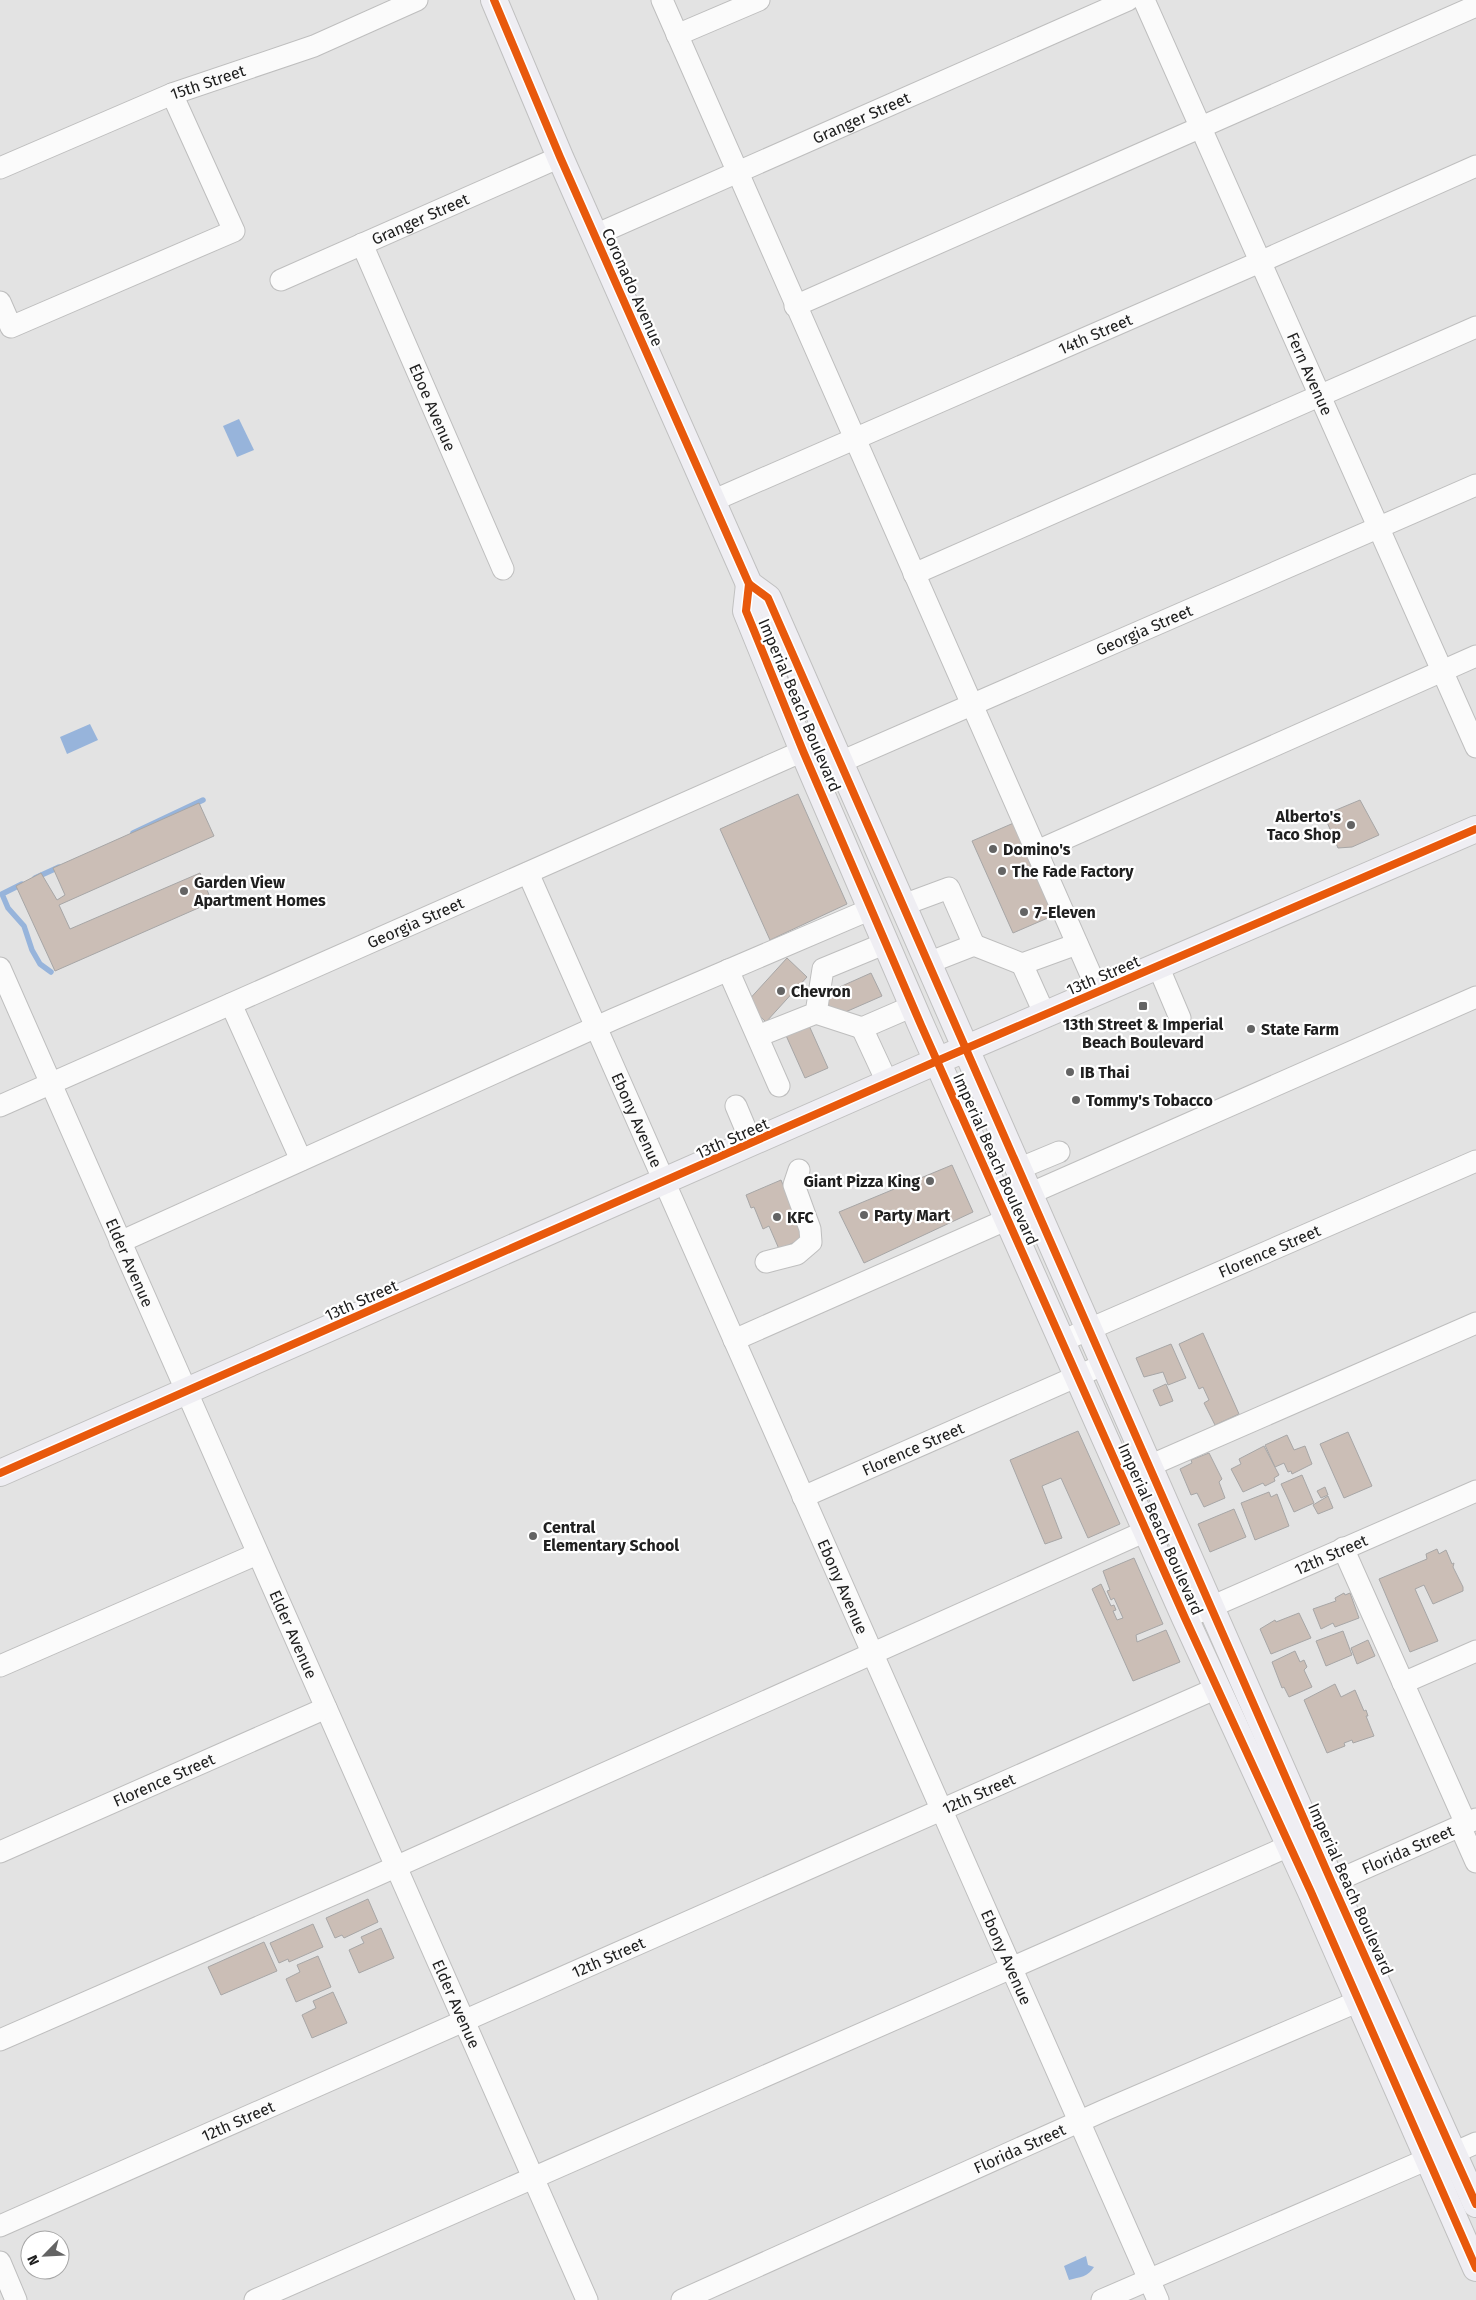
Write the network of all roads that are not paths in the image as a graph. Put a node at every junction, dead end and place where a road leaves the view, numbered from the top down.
1 (417, 0) edge
2 (494, 0) edge
3 (662, 0) edge
4 (759, 0) edge
5 (1128, 0) edge
6 (1144, 0) edge
7 (1476, 6) edge
8 (677, 35) junction
9 (172, 94) junction
10 (1200, 127) junction
11 (560, 157) junction
12 (1476, 166) edge
13 (0, 168) edge
14 (736, 172) junction
15 (594, 235) junction
16 (362, 244) junction
17 (1260, 262) junction
18 (281, 280) dead end
19 (0, 302) edge
20 (795, 306) junction
21 (1476, 327) edge
22 (1320, 396) junction
23 (854, 437) junction
24 (1476, 485) edge
25 (712, 500) junction
26 (1378, 528) junction
27 (503, 569) dead end
28 (914, 574) junction
29 (750, 584) junction
30 (1476, 656) edge
31 (1442, 671) junction
32 (972, 705) junction
33 (830, 738) junction
34 (1476, 748) edge
35 (808, 763) junction
36 (841, 763) junction
37 (1476, 828) edge
38 (1037, 851) junction
39 (528, 873) junction
40 (903, 905) junction
41 (872, 909) junction
42 (886, 943) junction
43 (1077, 944) junction
44 (974, 946) junction
45 (928, 964) junction
46 (1022, 964) junction
47 (1158, 966) junction
48 (0, 968) edge
49 (728, 970) junction
50 (1098, 991) junction
51 (1476, 997) edge
52 (231, 1004) junction
53 (913, 1006) junction
54 (816, 1013) junction
55 (1045, 1015) junction
56 (1180, 1018) dead end
57 (596, 1028) junction
58 (862, 1028) junction
59 (758, 1036) junction
60 (966, 1049) junction
61 (938, 1061) junction
62 (51, 1084) junction
63 (888, 1084) junction
64 (779, 1086) dead end
65 (0, 1106) edge
66 (736, 1106) dead end
67 (752, 1144) junction
68 (1059, 1152) dead end
69 (301, 1160) junction
70 (1476, 1161) edge
71 (1018, 1169) junction
72 (799, 1170) dead end
73 (664, 1183) junction
74 (1029, 1194) junction
75 (1008, 1219) junction
76 (120, 1242) junction
77 (766, 1262) dead end
78 (1476, 1323) edge
79 (1090, 1331) junction
80 (734, 1340) junction
81 (1062, 1341) junction
82 (1105, 1364) junction
83 (1078, 1376) junction
84 (187, 1392) junction
85 (1149, 1466) junction
86 (0, 1473) edge
87 (1476, 1491) edge
88 (803, 1497) junction
89 (1146, 1531) junction
90 (1343, 1548) junction
91 (257, 1554) junction
92 (1211, 1606) junction
93 (1185, 1618) junction
94 (1476, 1651) edge
95 (872, 1654) junction
96 (0, 1666) edge
97 (1403, 1683) junction
98 (1217, 1688) junction
99 (326, 1708) junction
100 (941, 1810) junction
101 (1467, 1823) edge
102 (1289, 1846) junction
103 (0, 1852) edge
104 (1476, 1862) edge
105 (396, 1866) junction
106 (1322, 1887) junction
107 (1011, 1968) junction
108 (1359, 2001) junction
109 (464, 2021) junction
110 (0, 2040) edge
111 (1079, 2122) junction
112 (1465, 2148) edge
113 (1429, 2161) junction
114 (533, 2177) junction
115 (1476, 2204) edge
116 (0, 2226) edge
117 (0, 2262) edge
118 (1476, 2268) edge
119 (1149, 2280) junction
120 (16, 2300) edge
121 (255, 2300) edge
122 (587, 2300) edge
123 (682, 2300) edge
124 (1102, 2300) edge
125 (1158, 2300) edge

1 - 9 street, 15th Street
2 - 11 main road, Coronado Avenue
3 - 8 street
4 - 8 street
5 - 14 street, Granger Street
6 - 10 street, Fern Avenue
7 - 10 street
8 - 14 street
9 - 13 street, 15th Street
9 - 19 street
10 - 17 street, Fern Avenue
10 - 20 street
11 - 15 main road, Coronado Avenue
11 - 16 street, Granger Street
12 - 17 street, 14th Street
14 - 15 street, Granger Street
14 - 20 street
15 - 25 main road, Coronado Avenue
16 - 18 street, Granger Street
16 - 27 street, Eboe Avenue
17 - 22 street, Fern Avenue
17 - 23 street, 14th Street
20 - 23 street
21 - 22 street
22 - 26 street, Fern Avenue
22 - 28 street
23 - 25 street, 14th Street
23 - 28 street
24 - 26 street, Georgia Street
25 - 29 main road, Coronado Avenue
26 - 31 street, Fern Avenue
26 - 32 street, Georgia Street
28 - 32 street
29 - 33 main road, Imperial Beach Boulevard
29 - 35 main road, Imperial Beach Boulevard
30 - 31 street
31 - 34 street, Fern Avenue
31 - 38 street
32 - 36 street, Georgia Street
32 - 38 street
33 - 35 street, Georgia Street
33 - 36 main road, Imperial Beach Boulevard
35 - 36 street, Georgia Street
35 - 39 street, Georgia Street
35 - 41 main road, Imperial Beach Boulevard
36 - 40 main road, Imperial Beach Boulevard
37 - 47 main road, 13th Street
38 - 43 street
39 - 52 street, Georgia Street
39 - 57 street, Ebony Avenue
40 - 44 street
40 - 45 main road, Imperial Beach Boulevard
41 - 42 main road, Imperial Beach Boulevard
41 - 49 street
42 - 53 main road, Imperial Beach Boulevard
42 - 54 street
43 - 46 street
43 - 50 street
44 - 45 street
44 - 46 street
45 - 60 main road, Imperial Beach Boulevard
46 - 55 street
47 - 50 main road, 13th Street
47 - 56 street
48 - 62 street, Elder Avenue
49 - 57 street
49 - 59 street
50 - 55 main road, 13th Street
51 - 74 street
52 - 62 street, Georgia Street
52 - 69 street
53 - 58 street
53 - 61 main road, Imperial Beach Boulevard
54 - 58 street
54 - 59 street
55 - 60 main road, 13th Street
57 - 69 street
57 - 73 street, Ebony Avenue
58 - 63 street
59 - 64 street
60 - 61 main road, 13th Street
60 - 71 main road, Imperial Beach Boulevard
61 - 63 main road, 13th Street
61 - 75 main road, Imperial Beach Boulevard
62 - 65 street, Georgia Street
62 - 76 street, Elder Avenue
63 - 67 main road, 13th Street
66 - 67 street
67 - 73 main road, 13th Street
68 - 71 street
69 - 76 street
70 - 79 street, Florence Street
71 - 74 main road, Imperial Beach Boulevard
72 - 77 street
73 - 80 street, Ebony Avenue
73 - 84 main road, 13th Street
74 - 79 main road, Imperial Beach Boulevard
75 - 80 street
75 - 81 main road, Imperial Beach Boulevard
76 - 84 street, Elder Avenue
78 - 85 street
79 - 81 street, Florence Street
79 - 82 main road, Imperial Beach Boulevard
80 - 88 street, Ebony Avenue
81 - 83 main road, Imperial Beach Boulevard
82 - 83 street, Florence Street
82 - 85 main road, Imperial Beach Boulevard
83 - 88 street, Florence Street
83 - 89 main road, Imperial Beach Boulevard
84 - 86 main road, 13th Street
84 - 91 street, Elder Avenue
85 - 92 main road, Imperial Beach Boulevard
87 - 90 street, 12th Street
88 - 95 street, Ebony Avenue
89 - 93 main road, Imperial Beach Boulevard
89 - 95 street
90 - 92 street, 12th Street
90 - 97 street
91 - 96 street
91 - 99 street, Elder Avenue
92 - 93 street, 12th Street
92 - 106 main road, Imperial Beach Boulevard
93 - 98 main road, Imperial Beach Boulevard
94 - 97 street
95 - 100 street, Ebony Avenue
95 - 105 street
97 - 101 street
98 - 100 street, 12th Street
98 - 102 main road, Imperial Beach Boulevard
99 - 103 street, Florence Street
99 - 105 street, Elder Avenue
100 - 107 street, Ebony Avenue
100 - 109 street, 12th Street
101 - 104 street
101 - 106 street, Florida Street
102 - 106 main road, Imperial Beach Boulevard
102 - 107 street
105 - 109 street, Elder Avenue
105 - 110 street
106 - 108 main road, Imperial Beach Boulevard
106 - 112 main road, Imperial Beach Boulevard
107 - 111 street, Ebony Avenue
107 - 114 street
108 - 111 street, Florida Street
108 - 113 main road, Imperial Beach Boulevard
109 - 114 street, Elder Avenue
109 - 116 street, 12th Street
111 - 119 street, Ebony Avenue
111 - 123 street, Florida Street
112 - 113 street
112 - 115 main road, Imperial Beach Boulevard
113 - 118 main road, Imperial Beach Boulevard
113 - 119 street
114 - 121 street
114 - 122 street, Elder Avenue
117 - 120 street
119 - 124 street
119 - 125 street, Ebony Avenue

